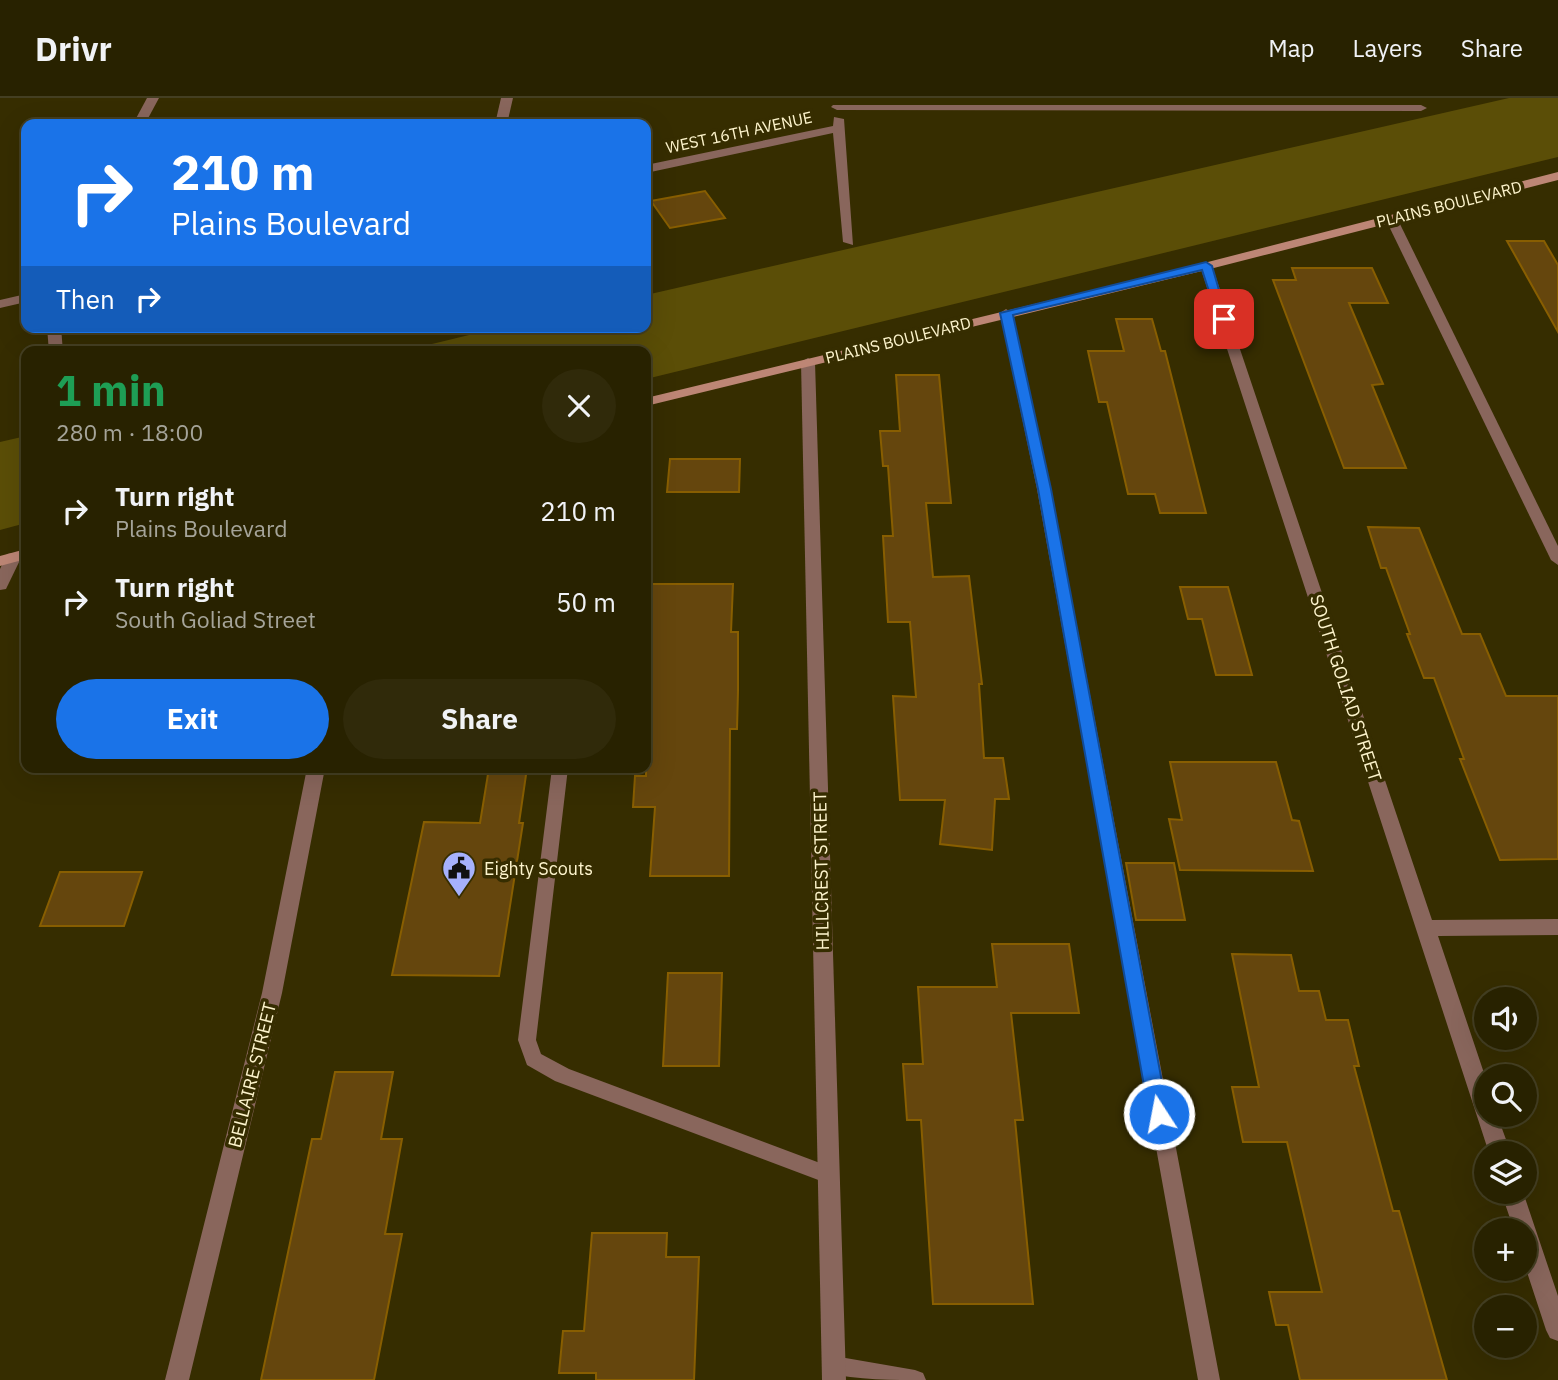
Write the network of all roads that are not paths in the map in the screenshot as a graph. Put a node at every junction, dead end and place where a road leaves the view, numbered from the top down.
1 (153, 98) edge
2 (508, 98) edge
3 (837, 103) edge
4 (1421, 108) dead end
5 (142, 119) edge
6 (502, 119) edge
7 (839, 128) junction
8 (651, 168) edge
9 (1558, 176) edge
10 (1391, 218) junction
11 (849, 242) dead end
12 (1206, 266) junction
13 (21, 300) edge
14 (0, 304) edge
15 (1006, 313) junction
16 (808, 362) junction
17 (651, 401) edge
18 (13, 558) edge
19 (1558, 560) edge
20 (0, 585) edge
21 (315, 773) edge
22 (560, 773) edge
23 (1558, 927) edge
24 (1426, 928) junction
25 (1474, 1076) edge
26 (829, 1175) junction
27 (1516, 1204) edge
28 (1558, 1330) edge
29 (834, 1373) edge
30 (177, 1380) edge
31 (915, 1380) edge
32 (1209, 1380) edge

1 - 5 street
2 - 6 street
3 - 4 street
3 - 7 street
7 - 8 street, WEST 16TH AVENUE
7 - 11 street
9 - 10 main road, PLAINS BOULEVARD
10 - 12 main road, PLAINS BOULEVARD
10 - 19 lane
12 - 15 main road, PLAINS BOULEVARD
12 - 24 street, SOUTH GOLIAD STREET
13 - 14 street
15 - 16 main road, PLAINS BOULEVARD
15 - 32 lane
16 - 17 main road, PLAINS BOULEVARD
16 - 26 street, HILLCREST STREET
18 - 20 street
21 - 30 street, BELLAIRE STREET
22 - 26 lane
23 - 24 street
24 - 25 street, SOUTH GOLIAD STREET
26 - 29 street, HILLCREST STREET
27 - 28 street
29 - 31 lane

